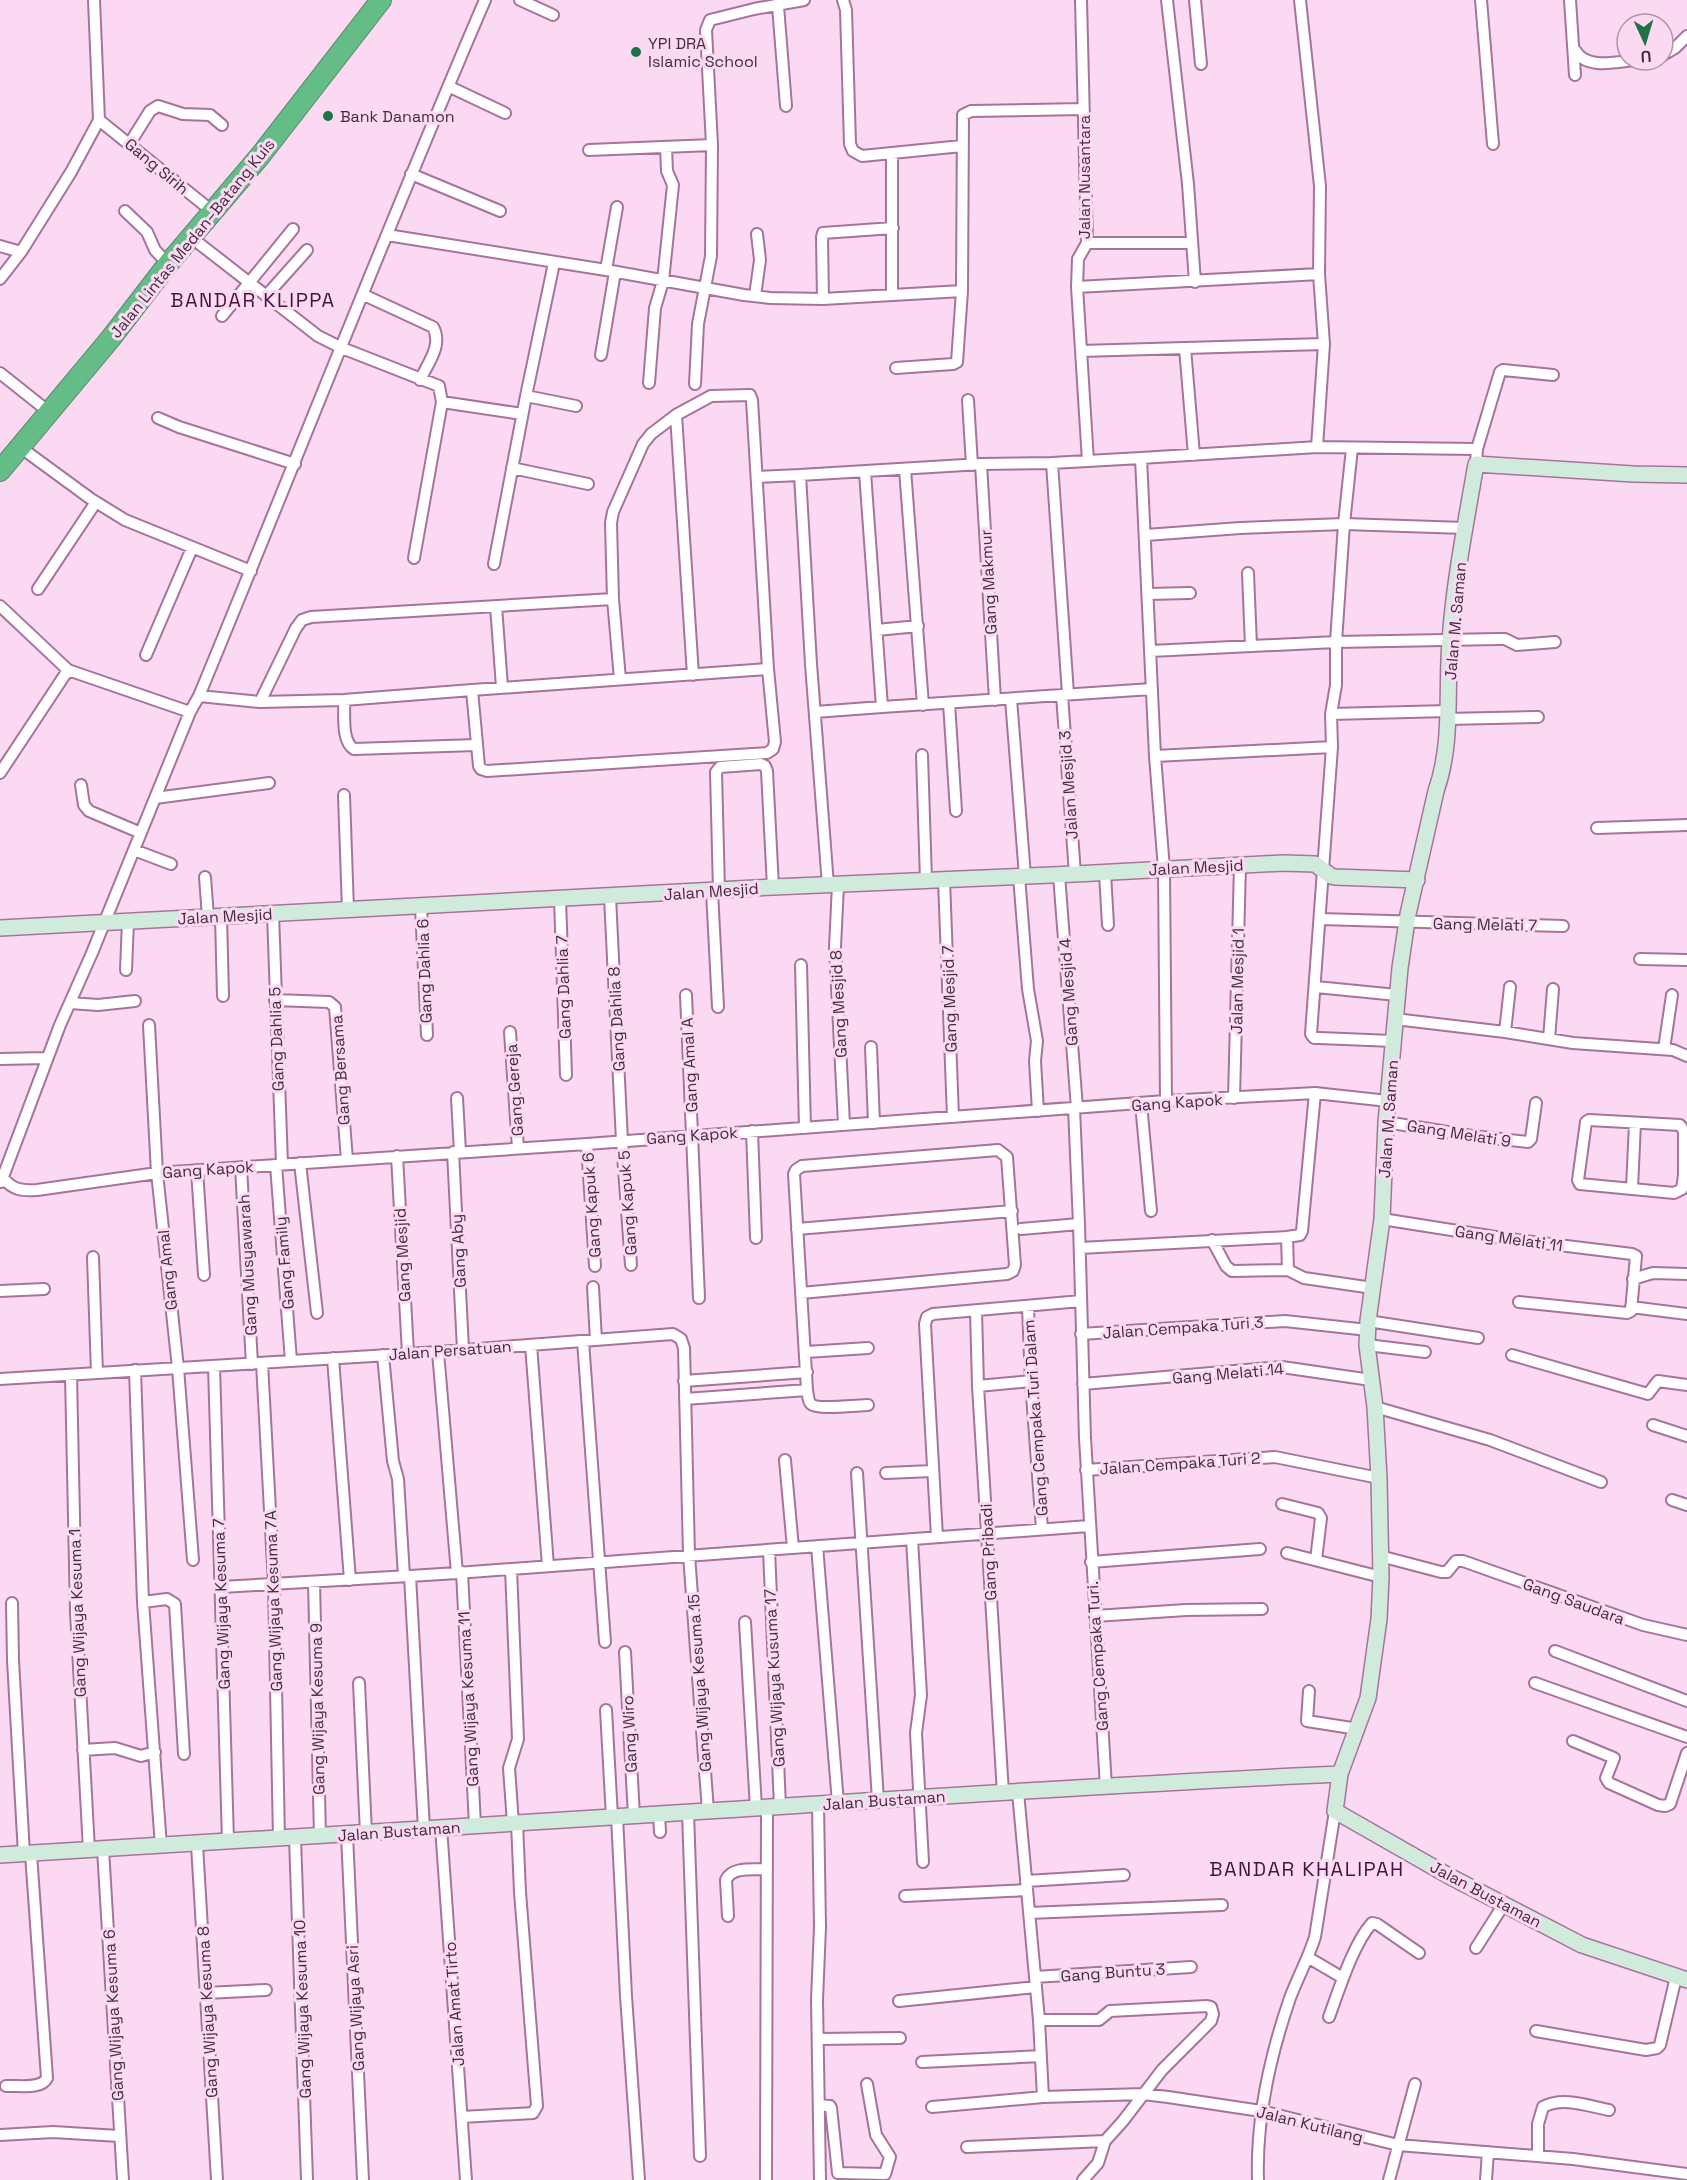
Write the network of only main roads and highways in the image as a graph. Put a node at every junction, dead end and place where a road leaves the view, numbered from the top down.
1 (381, 0) edge
2 (7, 458) edge

1 - 2 highway, Jalan Lintas Medan–Batang Kuis

